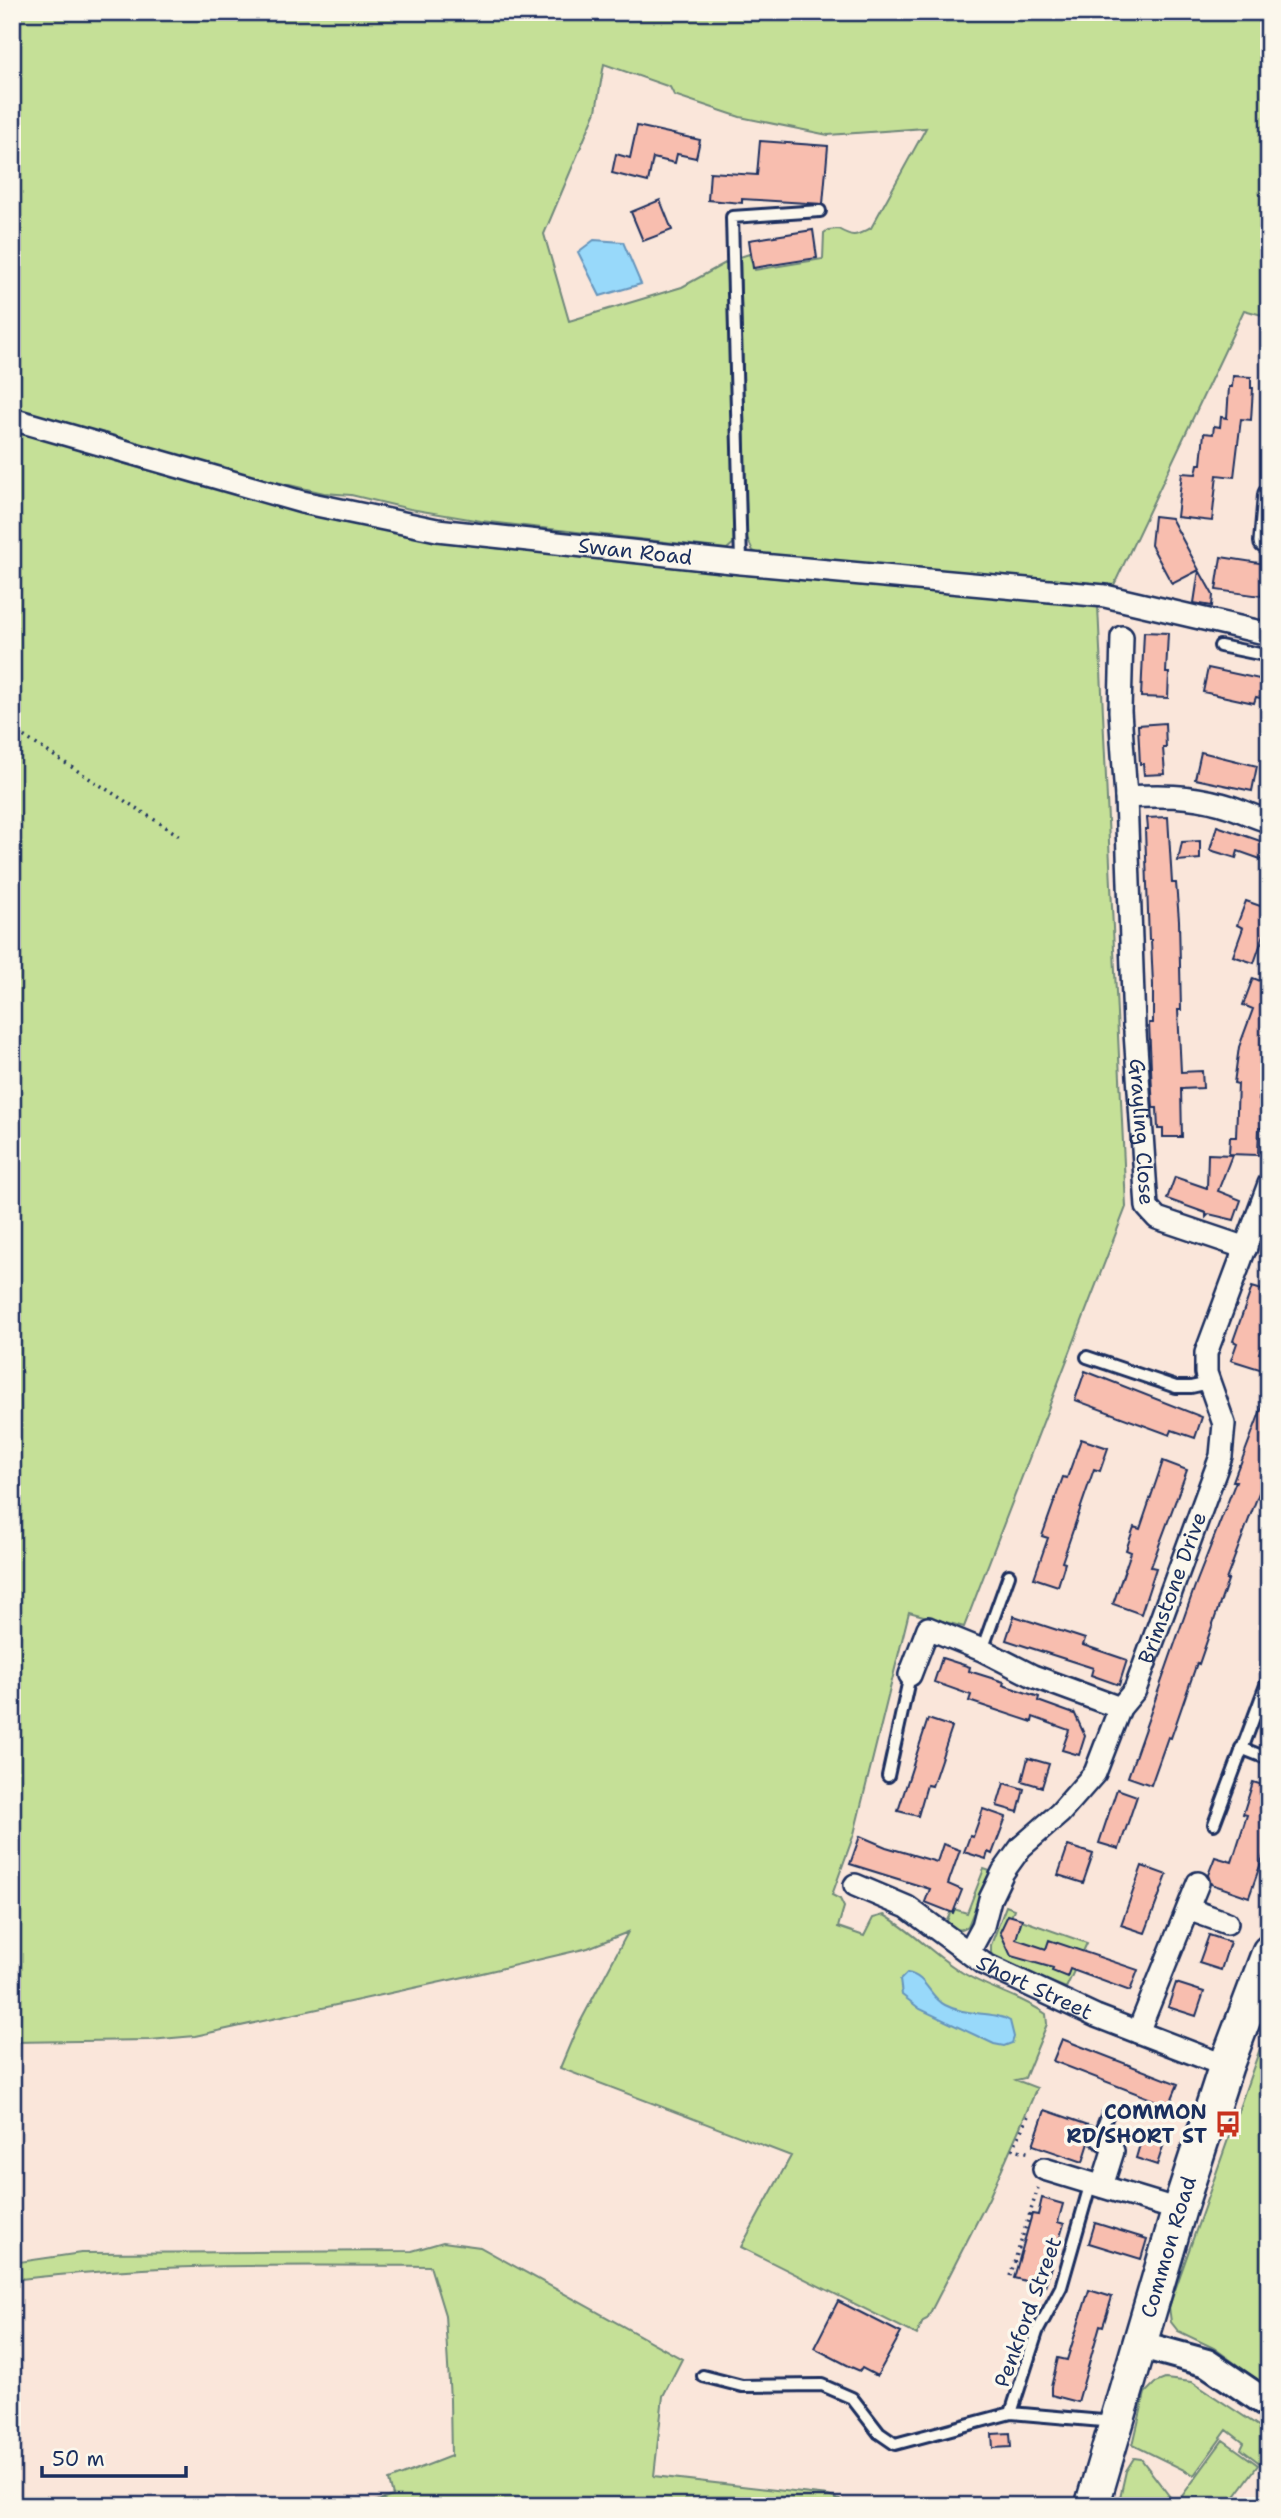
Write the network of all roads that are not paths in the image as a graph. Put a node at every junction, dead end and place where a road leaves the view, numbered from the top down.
1 (820, 211) dead end
2 (12, 419) edge
3 (1269, 495) edge
4 (1265, 542) dead end
5 (741, 563) junction
6 (1269, 634) edge
7 (1122, 637) dead end
8 (1220, 646) dead end
9 (1269, 656) edge
10 (1126, 797) junction
11 (1269, 821) edge
12 (1269, 1184) edge
13 (1246, 1248) junction
14 (1087, 1356) dead end
15 (1209, 1383) junction
16 (1009, 1575) dead end
17 (982, 1650) junction
18 (910, 1675) joint
19 (1269, 1677) edge
20 (1120, 1708) junction
21 (1241, 1748) junction
22 (1269, 1759) edge
23 (888, 1776) dead end
24 (1214, 1824) dead end
25 (1198, 1882) dead end
26 (855, 1885) dead end
27 (1188, 1909) junction
28 (1227, 1923) dead end
29 (969, 1952) junction
30 (1269, 1952) edge
31 (1138, 2032) junction
32 (1226, 2066) junction
33 (1107, 2116) dead end
34 (1113, 2151) joint
35 (1044, 2169) road end
36 (1097, 2184) junction
37 (1179, 2210) junction
38 (1138, 2344) junction
39 (703, 2376) dead end
40 (1269, 2405) edge
41 (1011, 2413) junction
42 (1116, 2422) junction
43 (1092, 2506) edge

1 - 5 lane
2 - 5 street, Swan Road
3 - 4 street
5 - 6 street, Swan Road
7 - 10 street, Grayling Close
8 - 9 lane
10 - 11 street
10 - 13 street, Grayling Close
12 - 13 street, Brimstone Drive
13 - 15 street, Brimstone Drive
14 - 15 lane
15 - 20 street, Brimstone Drive
16 - 17 lane
17 - 18 street
17 - 20 street
18 - 23 lane
19 - 21 lane
20 - 29 street, Brimstone Drive
21 - 22 lane
21 - 24 lane
25 - 27 street
26 - 29 street, Short Street
27 - 28 street
27 - 31 street
29 - 31 street, Short Street
30 - 32 main road, Common Road
31 - 32 street, Short Street
32 - 37 main road, Common Road
33 - 34 lane
34 - 36 street
35 - 36 street
36 - 37 street
36 - 41 lane, Penkford Street
37 - 38 main road, Common Road
38 - 40 street
38 - 42 main road, Common Road
39 - 41 lane
41 - 42 lane
42 - 43 main road, Common Road

